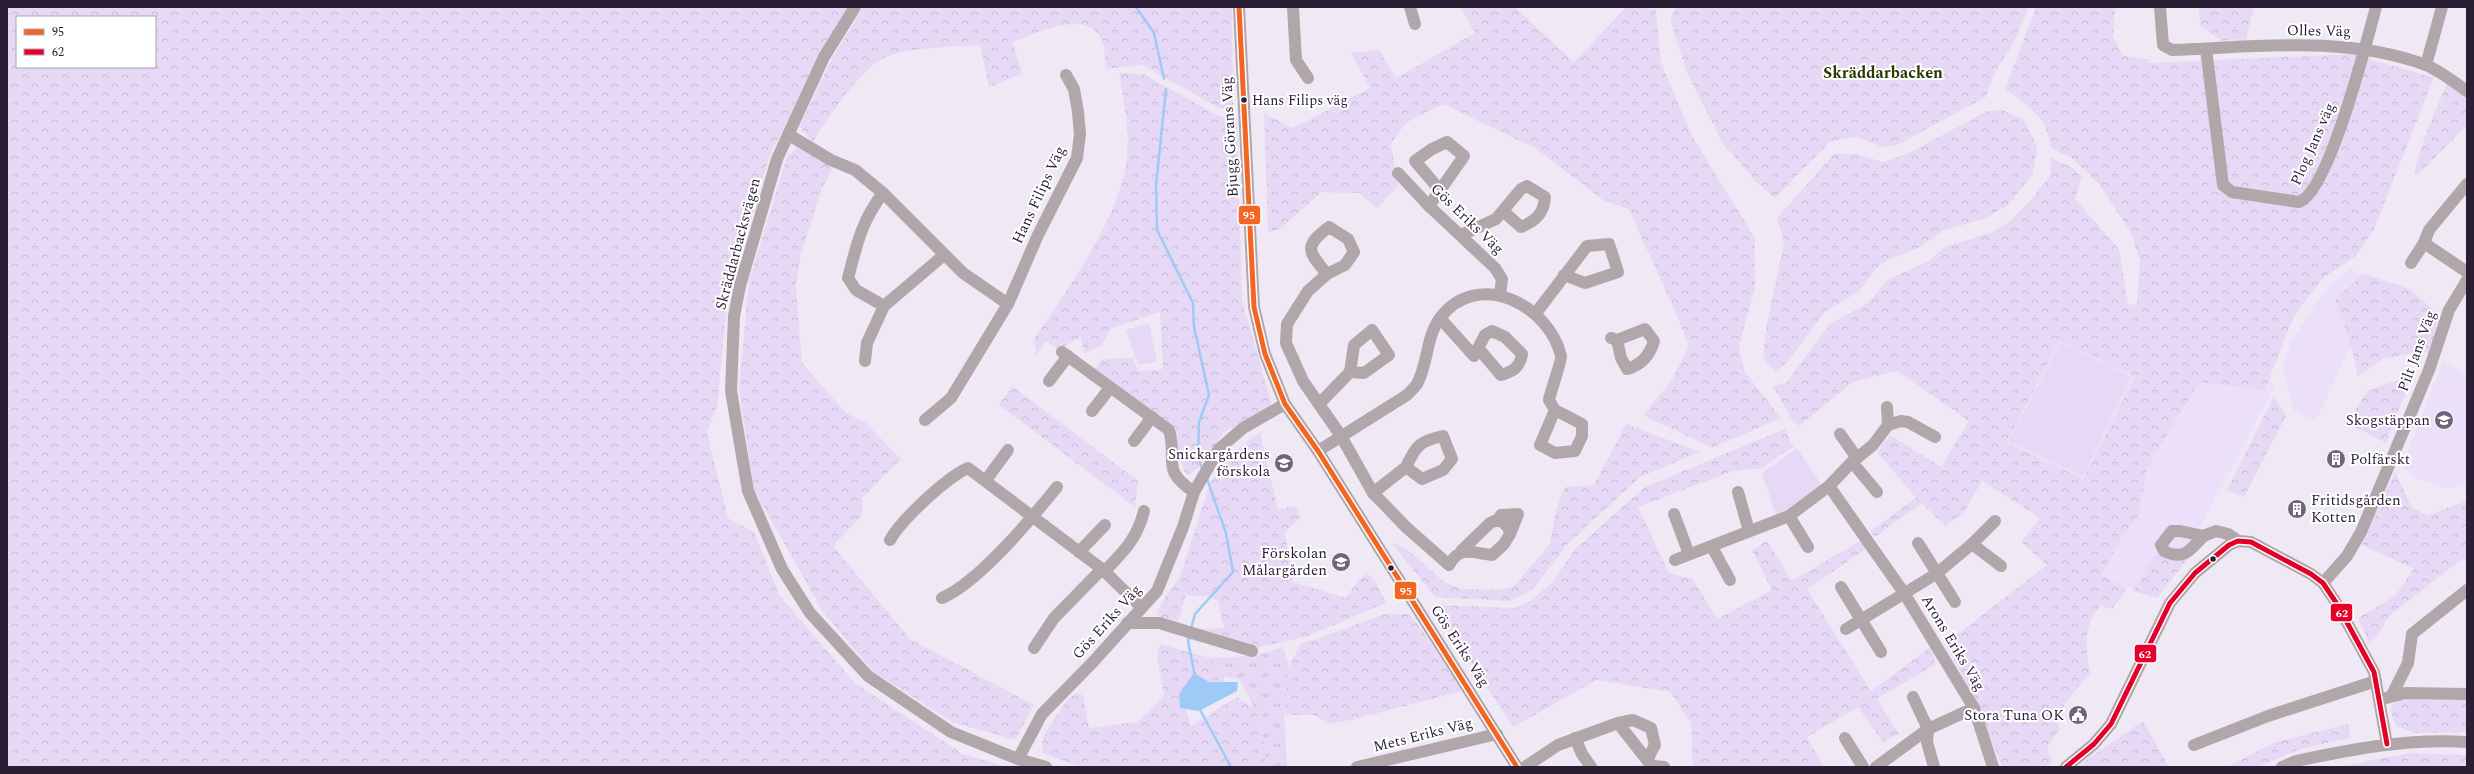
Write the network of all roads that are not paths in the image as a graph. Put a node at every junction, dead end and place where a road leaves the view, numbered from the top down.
1 (855, 7) edge
2 (1239, 7) edge
3 (1293, 7) edge
4 (1410, 7) edge
5 (2160, 7) edge
6 (2376, 7) edge
7 (2442, 7) edge
8 (1415, 24) dead end
9 (2365, 48) junction
10 (2206, 49) junction
11 (2426, 65) junction
12 (1066, 75) dead end
13 (1308, 78) dead end
14 (2467, 91) edge
15 (789, 135) junction
16 (1398, 173) dead end
17 (2467, 184) edge
18 (1439, 189) dead end
19 (883, 193) junction
20 (1429, 206) junction
21 (1504, 212) dead end
22 (1461, 235) junction
23 (2424, 243) junction
24 (944, 255) junction
25 (2411, 263) dead end
26 (2467, 272) edge
27 (1327, 274) dead end
28 (1564, 275) dead end
29 (2467, 280) edge
30 (1500, 294) junction
31 (1008, 304) junction
32 (884, 306) junction
33 (1536, 313) junction
34 (1440, 318) junction
35 (1478, 348) dead end
36 (865, 360) dead end
37 (1350, 372) dead end
38 (1049, 381) dead end
39 (1110, 388) junction
40 (1285, 404) junction
41 (1319, 404) junction
42 (1887, 407) dead end
43 (1555, 410) dead end
44 (1092, 411) dead end
45 (1152, 417) junction
46 (925, 420) dead end
47 (1888, 425) junction
48 (1840, 434) dead end
49 (1341, 436) junction
50 (1935, 437) dead end
51 (1134, 441) dead end
52 (1008, 450) dead end
53 (1318, 451) junction
54 (1855, 460) junction
55 (1406, 467) dead end
56 (986, 480) junction
57 (1829, 486) junction
58 (1057, 487) dead end
59 (1194, 492) junction
60 (1738, 492) dead end
61 (1877, 492) dead end
62 (1374, 493) junction
63 (1144, 511) dead end
64 (1674, 514) dead end
65 (1034, 516) junction
66 (1789, 516) junction
67 (1996, 521) dead end
68 (1105, 525) dead end
69 (1749, 531) junction
70 (2204, 536) dead end
71 (890, 540) dead end
72 (2238, 541) junction
73 (1918, 543) dead end
74 (1972, 544) junction
75 (1712, 546) junction
76 (1808, 547) dead end
77 (1461, 551) junction
78 (1080, 552) junction
79 (1689, 554) junction
80 (1675, 560) dead end
81 (2001, 566) dead end
82 (1103, 570) junction
83 (1936, 574) junction
84 (1730, 580) dead end
85 (2323, 583) junction
86 (1841, 587) dead end
87 (2467, 590) edge
88 (1904, 594) junction
89 (942, 598) dead end
90 (1955, 602) dead end
91 (1141, 607) junction
92 (1862, 620) junction
93 (1127, 623) junction
94 (1846, 629) dead end
95 (1034, 648) dead end
96 (1252, 650) dead end
97 (1882, 652) dead end
98 (2376, 681) junction
99 (2467, 694) edge
100 (2392, 695) junction
101 (1913, 697) dead end
102 (2380, 701) junction
103 (1974, 708) junction
104 (1618, 723) junction
105 (1928, 729) junction
106 (1497, 734) junction
107 (1575, 738) junction
108 (1845, 738) dead end
109 (2467, 742) edge
110 (2388, 744) junction
111 (2194, 745) dead end
112 (1018, 759) junction
113 (1647, 760) junction
114 (1046, 767) edge
115 (1357, 767) edge
116 (1517, 767) edge
117 (1524, 767) edge
118 (1591, 767) edge
119 (1664, 767) edge
120 (1863, 767) edge
121 (1876, 767) edge
122 (1934, 767) edge
123 (1993, 767) edge
124 (2066, 767) edge
125 (2282, 767) edge

1 - 15 street, Skräddarbacksvägen
2 - 40 street, Bjugg Görans Väg
3 - 13 street
4 - 8 street
5 - 10 street, Olles Väg
6 - 9 street, Plog Jans väg
7 - 11 street
9 - 10 street, Olles Väg
9 - 10 street, Plog Jans väg
9 - 11 street, Olles Väg
11 - 14 street, Olles Väg
12 - 31 street, Hans Filips Väg
15 - 19 street
15 - 112 street, Skräddarbacksvägen
16 - 20 street, Gös Eriks Väg
17 - 23 street
18 - 20 street, Gös Eriks Väg
19 - 24 street
19 - 32 street
20 - 22 street, Gös Eriks Väg
21 - 22 street, Gös Eriks Väg
22 - 30 street, Gös Eriks Väg
23 - 25 street
23 - 26 street
24 - 31 street
24 - 32 street
27 - 41 street
28 - 33 street
29 - 85 street, Pilt Jans Väg
30 - 33 street
30 - 34 street
31 - 46 street, Hans Filips Väg
32 - 36 street
33 - 43 street
34 - 35 street
34 - 49 street
37 - 41 street
38 - 39 street
39 - 44 street
39 - 45 street
40 - 53 street
40 - 59 street, Gös Eriks Väg
41 - 49 street
42 - 47 street
45 - 51 street
45 - 59 street
47 - 50 street
47 - 54 street
48 - 54 street
49 - 53 street
49 - 62 street
52 - 56 street
53 - 106 street, Gös Eriks Väg
54 - 57 street
54 - 61 street
55 - 62 street
56 - 65 street
56 - 71 street
57 - 66 street
57 - 88 street, Arons Eriks Väg
58 - 65 street
59 - 91 street, Gös Eriks Väg
60 - 69 street
62 - 77 street
63 - 82 street
64 - 79 street
65 - 78 street
65 - 89 street
66 - 69 street
66 - 76 street
67 - 74 street, Arons Eriks Väg
68 - 78 street
69 - 75 street
70 - 72 street
72 - 85 street
72 - 124 street
73 - 83 street, Arons Eriks Väg
74 - 81 street
74 - 83 street, Arons Eriks Väg
75 - 79 street
75 - 84 street
77 - 77 street
78 - 82 street
79 - 80 street
82 - 91 street
82 - 95 street
83 - 88 street, Arons Eriks Väg
83 - 90 street, Arons Eriks Väg
85 - 98 street
86 - 92 street
87 - 100 street
88 - 92 street, Arons Eriks Väg
88 - 103 street, Arons Eriks Väg
91 - 93 street, Gös Eriks Väg
92 - 94 street, Arons Eriks Väg
92 - 97 street
93 - 96 street
93 - 112 street, Gös Eriks Väg
98 - 102 street
98 - 111 street
99 - 100 street
100 - 102 street
101 - 105 street
102 - 110 street
103 - 105 street, Arons Eriks Väg
103 - 123 street, Arons Eriks Väg
104 - 107 street
104 - 113 street
104 - 113 street
105 - 121 street, Arons Eriks Väg
105 - 122 street
106 - 115 street, Mets Eriks Väg
106 - 116 street, Mets Eriks Väg
107 - 117 street
107 - 118 street
108 - 120 street
109 - 110 street
110 - 125 street
112 - 114 street, Skräddarbacksvägen
113 - 119 street

